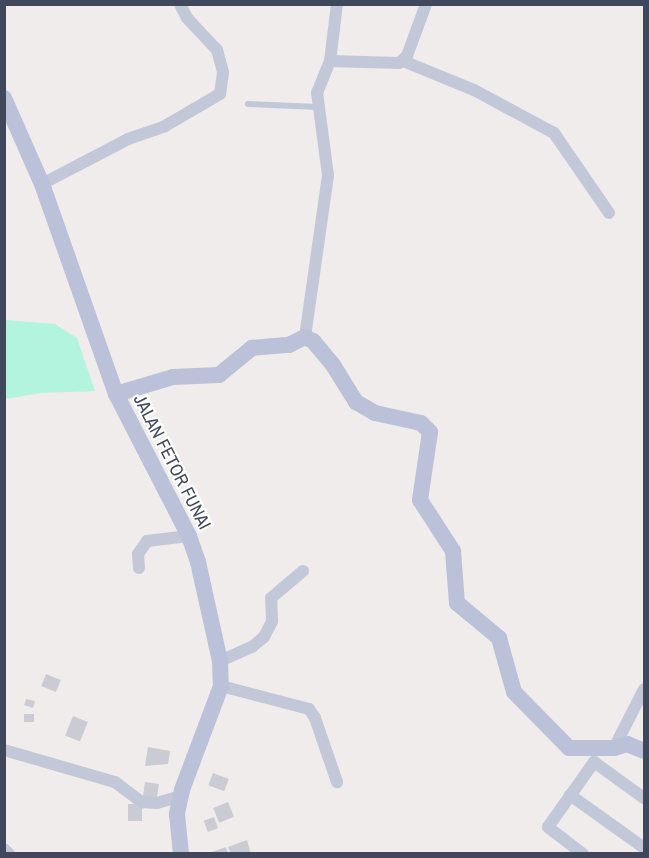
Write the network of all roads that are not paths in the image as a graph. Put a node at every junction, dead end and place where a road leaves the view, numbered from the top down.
1 (180, 4) edge
2 (337, 4) edge
3 (426, 4) edge
4 (330, 61) junction
5 (403, 61) junction
6 (4, 98) edge
7 (248, 104) dead end
8 (318, 107) junction
9 (42, 184) junction
10 (609, 213) dead end
11 (305, 337) junction
12 (116, 394) junction
13 (189, 536) junction
14 (139, 568) dead end
15 (303, 571) dead end
16 (220, 661) junction
17 (221, 686) junction
18 (645, 689) edge
19 (614, 748) junction
20 (4, 750) edge
21 (645, 752) edge
22 (337, 782) dead end
23 (570, 795) junction
24 (180, 796) junction
25 (645, 798) edge
26 (645, 848) edge
27 (4, 849) edge
28 (9, 854) edge
29 (181, 854) edge
30 (583, 854) edge

1 - 9 street
2 - 4 street
3 - 5 street
4 - 5 street
4 - 8 street
5 - 10 street
6 - 9 street, JALAN FETOR FUNAI
7 - 8 lane
8 - 11 street
9 - 12 street, JALAN FETOR FUNAI
11 - 12 street
11 - 19 street
12 - 13 street, JALAN FETOR FUNAI
13 - 14 street
13 - 16 street, JALAN FETOR FUNAI
15 - 16 street
16 - 17 street, JALAN FETOR FUNAI
17 - 22 street
17 - 24 street, JALAN FETOR FUNAI
18 - 19 street
19 - 21 street
20 - 24 street
23 - 25 street
23 - 26 street
23 - 30 street
24 - 29 street, JALAN FETOR FUNAI
27 - 28 street

